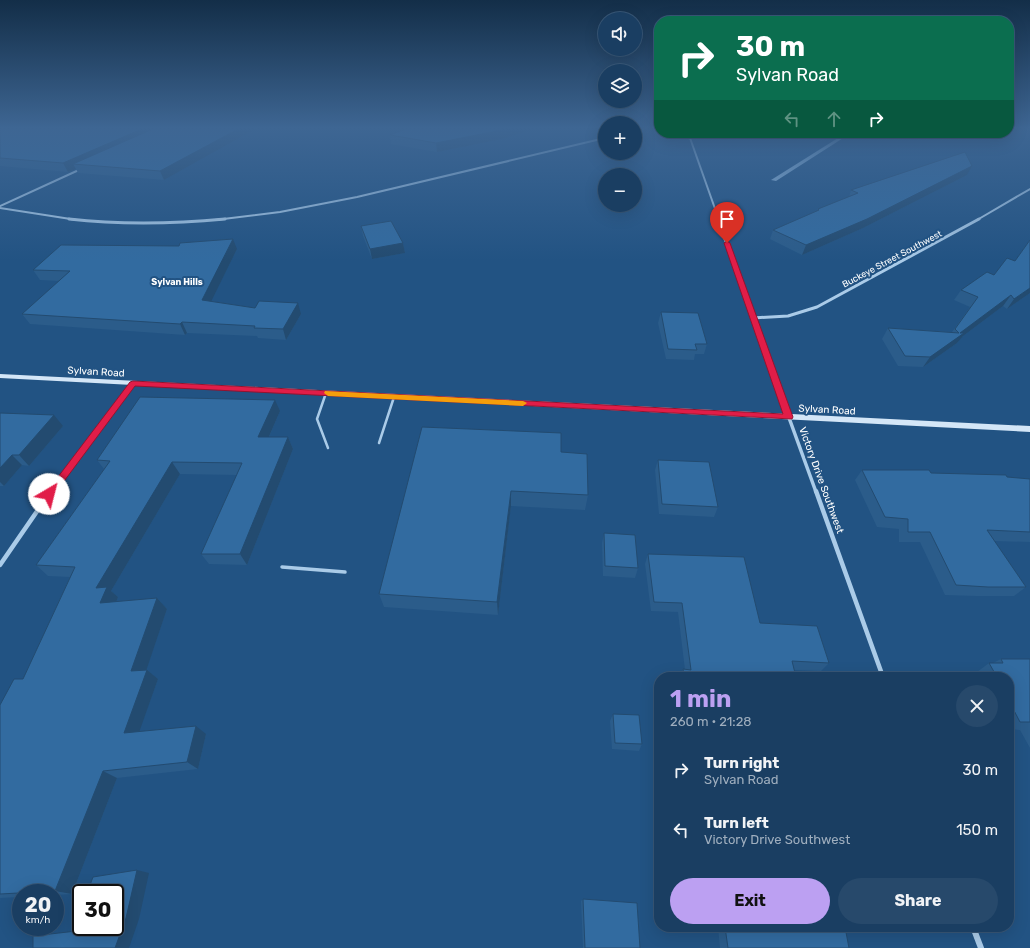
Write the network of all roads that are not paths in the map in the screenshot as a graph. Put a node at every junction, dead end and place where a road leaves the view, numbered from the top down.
1 (74, 172) edge
2 (463, 172) edge
3 (702, 172) edge
4 (1030, 189) edge
5 (0, 207) edge
6 (753, 318) junction
7 (0, 376) edge
8 (133, 383) junction
9 (326, 393) junction
10 (394, 397) junction
11 (789, 417) junction
12 (1030, 429) edge
13 (379, 443) dead end
14 (328, 448) dead end
15 (0, 565) edge
16 (282, 567) dead end
17 (345, 572) dead end
18 (881, 672) edge
19 (975, 932) edge
20 (981, 948) edge

1 - 5 street
2 - 5 street
3 - 6 street, Victory Drive Southwest
4 - 6 street, Buckeye Street Southwest
6 - 11 street, Victory Drive Southwest
7 - 8 main road, Sylvan Road
8 - 9 main road, Sylvan Road
8 - 15 street
9 - 10 main road, Sylvan Road
9 - 14 lane
10 - 11 main road, Sylvan Road
10 - 13 lane
11 - 12 main road, Sylvan Road
11 - 18 street, Victory Drive Southwest
16 - 17 lane
19 - 20 street

